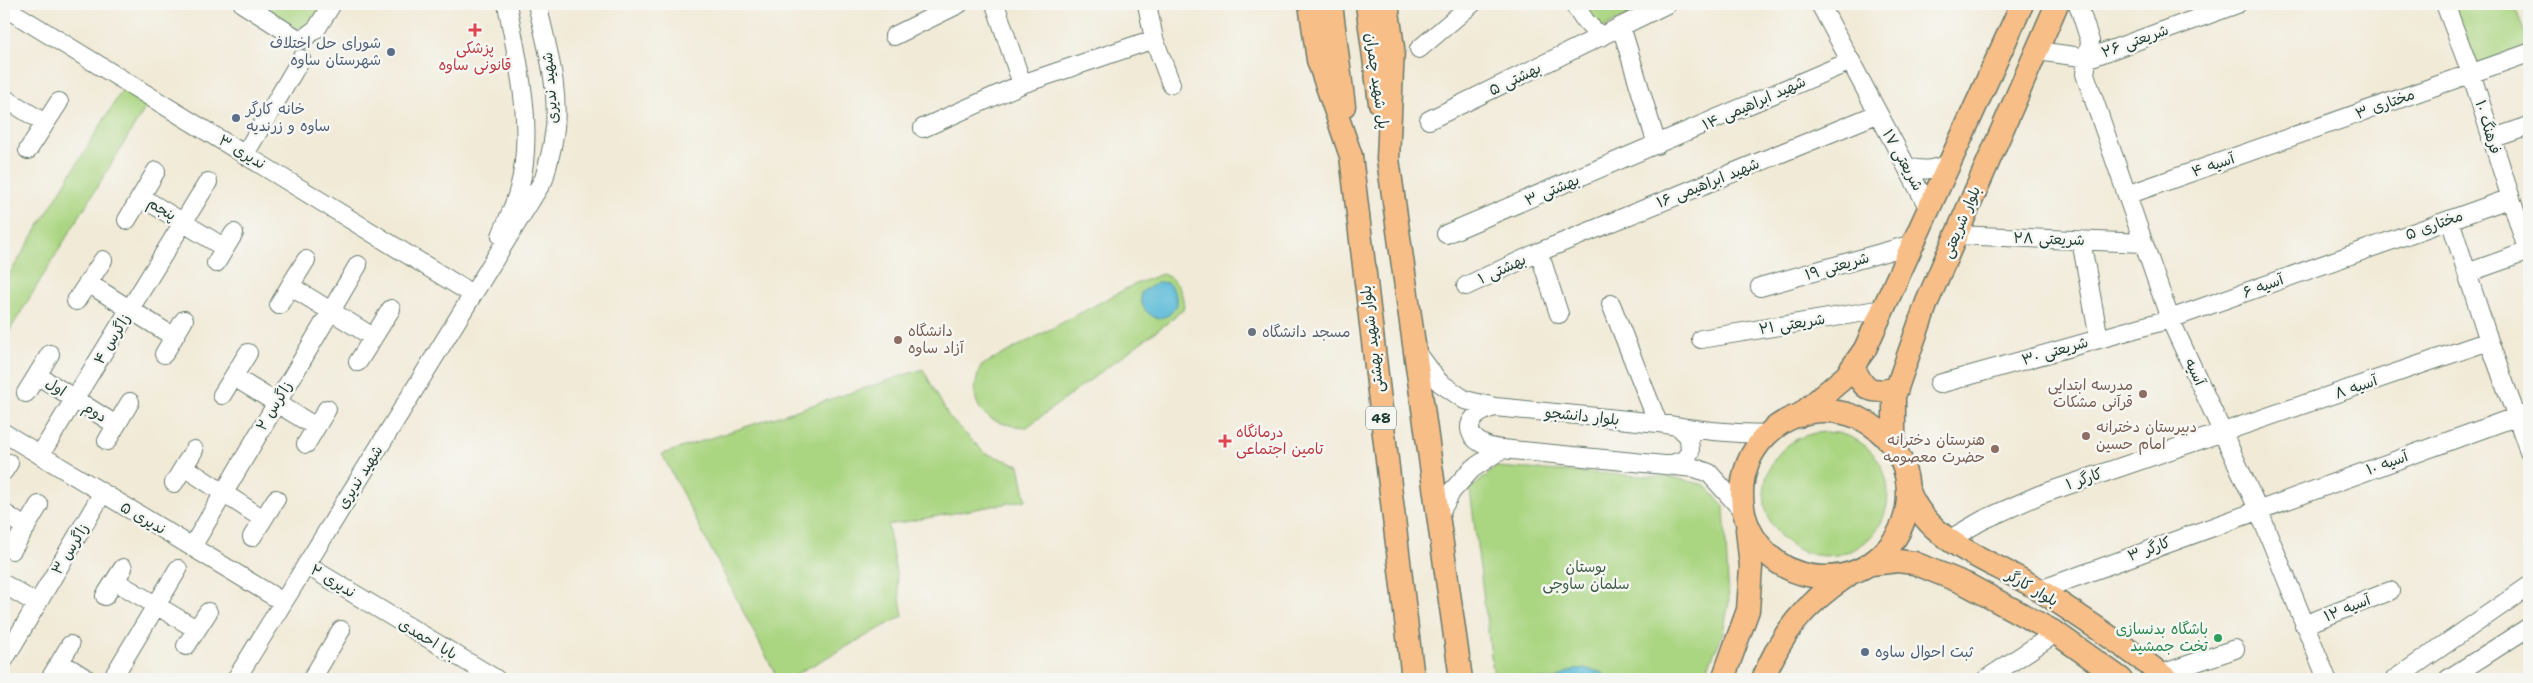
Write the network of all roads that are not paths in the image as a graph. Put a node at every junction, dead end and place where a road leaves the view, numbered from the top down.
1 (242, 4) edge
2 (332, 4) edge
3 (507, 4) edge
4 (537, 4) edge
5 (959, 4) edge
6 (995, 4) edge
7 (1147, 4) edge
8 (1310, 4) edge
9 (1331, 4) edge
10 (1367, 4) edge
11 (1388, 4) edge
12 (1472, 4) edge
13 (1574, 4) edge
14 (1667, 4) edge
15 (1820, 4) edge
16 (2022, 4) edge
17 (2057, 4) edge
18 (2078, 4) edge
19 (2237, 4) edge
20 (2445, 4) edge
21 (6, 13) edge
22 (1621, 26) junction
23 (894, 36) dead end
24 (1601, 37) junction
25 (1154, 39) junction
26 (1419, 49) dead end
27 (2037, 52) junction
28 (2529, 53) edge
29 (301, 58) dead end
30 (2089, 58) junction
31 (1851, 61) junction
32 (2471, 73) junction
33 (1022, 84) junction
34 (1171, 84) dead end
35 (4, 98) edge
36 (59, 102) dead end
37 (1877, 114) junction
38 (1430, 120) dead end
39 (45, 123) junction
40 (2529, 126) edge
41 (923, 128) dead end
42 (2299, 135) joint
43 (2491, 139) junction
44 (1657, 146) junction
45 (28, 150) dead end
46 (244, 154) junction
47 (1351, 156) junction
48 (1388, 158) junction
49 (1950, 163) junction
50 (1906, 166) junction
51 (156, 171) dead end
52 (208, 182) dead end
53 (2127, 195) junction
54 (141, 197) junction
55 (2511, 198) junction
56 (1928, 207) junction
57 (127, 220) dead end
58 (2450, 220) junction
59 (183, 222) junction
60 (1446, 234) dead end
61 (1955, 235) junction
62 (2081, 240) junction
63 (2144, 243) junction
64 (1913, 244) junction
65 (225, 248) dead end
66 (2529, 251) edge
67 (1539, 252) junction
68 (2356, 253) joint
69 (102, 260) dead end
70 (306, 260) dead end
71 (358, 265) dead end
72 (2467, 273) junction
73 (485, 276) junction
74 (88, 283) junction
75 (290, 286) junction
76 (1466, 286) dead end
77 (1760, 287) dead end
78 (472, 294) junction
79 (76, 301) dead end
80 (279, 304) dead end
81 (1610, 304) dead end
82 (129, 309) junction
83 (391, 309) dead end
84 (1883, 309) junction
85 (330, 311) junction
86 (1559, 314) dead end
87 (2170, 319) junction
88 (184, 320) dead end
89 (174, 337) junction
90 (374, 337) junction
91 (1701, 339) dead end
92 (2099, 339) junction
93 (2489, 341) junction
94 (1416, 351) junction
95 (248, 353) dead end
96 (50, 354) dead end
97 (164, 354) dead end
98 (358, 362) dead end
99 (1853, 366) junction
100 (37, 375) junction
101 (234, 377) junction
102 (1939, 384) dead end
103 (1897, 388) junction
104 (26, 392) dead end
105 (222, 395) dead end
106 (74, 399) junction
107 (130, 402) dead end
108 (276, 403) junction
109 (1495, 407) junction
110 (327, 409) dead end
111 (2522, 414) edge
112 (1799, 416) junction
113 (1658, 424) junction
114 (116, 425) junction
115 (316, 427) junction
116 (1681, 429) junction
117 (4, 433) edge
118 (2224, 433) junction
119 (1769, 434) junction
120 (108, 441) dead end
121 (306, 444) dead end
122 (1894, 447) junction
123 (1502, 449) junction
124 (194, 450) dead end
125 (2529, 451) edge
126 (40, 455) junction
127 (1672, 464) junction
128 (184, 467) junction
129 (174, 483) dead end
130 (1908, 489) junction
131 (223, 492) junction
132 (102, 494) junction
133 (276, 499) dead end
134 (39, 505) dead end
135 (2258, 509) junction
136 (4, 514) edge
137 (1745, 516) junction
138 (1437, 518) junction
139 (263, 519) junction
140 (26, 528) junction
141 (252, 537) dead end
142 (1947, 538) junction
143 (192, 547) junction
144 (12, 550) dead end
145 (306, 565) junction
146 (1924, 566) junction
147 (1861, 568) junction
148 (178, 570) dead end
149 (4, 584) edge
150 (2529, 586) edge
151 (2040, 590) junction
152 (2390, 591) dead end
153 (105, 596) dead end
154 (360, 598) joint
155 (283, 602) junction
156 (37, 604) junction
157 (156, 604) junction
158 (208, 612) dead end
159 (2304, 625) junction
160 (2529, 627) edge
161 (196, 629) junction
162 (341, 630) dead end
163 (2056, 633) junction
164 (70, 645) dead end
165 (186, 646) dead end
166 (2235, 649) dead end
167 (4, 660) edge
168 (60, 662) junction
169 (51, 677) dead end
170 (2164, 677) edge
171 (315, 678) edge
172 (87, 679) edge
173 (112, 679) edge
174 (236, 679) edge
175 (496, 679) edge
176 (1413, 679) edge
177 (1461, 679) edge
178 (1722, 679) edge
179 (1763, 679) edge
180 (1986, 679) edge
181 (2121, 679) edge
182 (2327, 679) edge
183 (2395, 679) edge
184 (2448, 679) edge

1 - 2 street
3 - 73 street, شهید ندیری
4 - 73 street, شهید ندیری
5 - 23 street
6 - 33 street
7 - 25 street
8 - 47 main road, بلوار شهید بهشتی
9 - 47 main road, 48
10 - 48 main road, پل شهید چمران
11 - 48 main road
12 - 26 street
13 - 24 street
14 - 22 street, بهشتی ۵
15 - 31 street, شریعتی ۱۷
16 - 49 main road
17 - 27 main road, بلوار شریعتی
18 - 30 street, شریعتی ۲۶
19 - 30 street, شریعتی ۲۶
20 - 32 street, فرهنگ ۱۰
21 - 46 street, ندیری ۳
22 - 24 street, بهشتی ۵
22 - 44 street
24 - 38 street, بهشتی ۵
25 - 33 street
25 - 34 street
27 - 30 street, شریعتی ۲۶
27 - 61 main road, بلوار شریعتی
28 - 32 street, مختاری ۳
29 - 46 street
30 - 53 street, آسیه
31 - 37 street, شریعتی ۱۷
31 - 44 street, شهید ابراهیمی ۱۴
32 - 42 street, مختاری ۳
32 - 43 street, فرهنگ ۱۰
33 - 41 street
35 - 39 street
36 - 39 street
37 - 50 street, شریعتی ۱۷
37 - 67 street, شهید ابراهیمی ۱۶
39 - 45 street
40 - 43 street
42 - 53 street, آسیه ۴
43 - 55 street, فرهنگ ۱۰
44 - 60 street, بهشتی ۳
46 - 78 street, ندیری ۳
47 - 176 main road, بلوار شهید بهشتی / 48
48 - 94 main road
49 - 50 street
49 - 56 main road
50 - 56 street, شریعتی ۱۷
51 - 54 street
52 - 59 street, زاگرس ۴
53 - 63 street, آسیه
54 - 57 street
54 - 59 street, پنجم
55 - 58 street, مختاری ۵
55 - 66 street, فرهنگ ۱۰
56 - 64 main road
58 - 68 street, مختاری ۵
58 - 72 street
59 - 65 street, پنجم
59 - 82 street, زاگرس ۴
61 - 62 street, شریعتی ۲۸
61 - 103 main road, بلوار شریعتی
62 - 63 street, شریعتی ۲۸
62 - 92 street
63 - 87 street, آسیه
64 - 77 street, شریعتی ۱۹
64 - 84 main road
66 - 72 street
67 - 76 street, بهشتی ۱
67 - 86 street
68 - 87 street, آسیه ۶
69 - 74 street
70 - 75 street
71 - 85 street, زاگرس ۲
72 - 93 street
73 - 78 street, شهید ندیری
74 - 79 street
74 - 82 street
75 - 80 street
75 - 85 street
78 - 145 street, شهید ندیری
81 - 113 street
82 - 89 street
82 - 106 street, زاگرس ۴
83 - 90 street
84 - 91 street, شریعتی ۲۱
84 - 99 main road
85 - 90 street
85 - 108 street, زاگرس ۲
87 - 92 street, شریعتی ۳۰
87 - 118 street, آسیه
88 - 89 street
89 - 97 street
90 - 98 street
92 - 102 street, شریعتی ۳۰
93 - 111 street
93 - 118 street, آسیه ۸
94 - 109 street, بلوار دانشجو
94 - 138 main road
95 - 101 street
96 - 100 street
99 - 103 main road
99 - 112 main road
100 - 104 street
100 - 106 street, اول
101 - 105 street
101 - 108 street
103 - 122 main road, بلوار شریعتی
106 - 114 street, دوم
106 - 126 street, زاگرس ۴
107 - 114 street
108 - 115 street
108 - 131 street, زاگرس ۲
109 - 113 street, بلوار دانشجو
109 - 123 street
110 - 115 street
111 - 125 street
111 - 135 street, آسیه ۱۰
112 - 119 main road
112 - 122 main road
113 - 116 street, بلوار دانشجو
114 - 120 street
115 - 121 street
116 - 119 street, بلوار دانشجو
116 - 127 street
117 - 126 street, ندیری ۵
118 - 135 street, آسیه
118 - 142 street, کارگر ۱
119 - 137 main road
122 - 130 main road
123 - 127 street
123 - 138 street
124 - 128 street
126 - 132 street, ندیری ۵
127 - 137 street
128 - 129 street
128 - 131 street
130 - 142 main road, بلوار کارگر
130 - 147 main road
131 - 139 street
131 - 143 street, زاگرس ۲
132 - 143 street, ندیری ۵
132 - 156 street, زاگرس ۳
133 - 139 street
134 - 140 street
135 - 151 street, کارگر ۳
135 - 159 street, آسیه
136 - 140 street
137 - 147 main road
137 - 178 main road
138 - 177 main road
139 - 141 street
140 - 144 street
142 - 146 main road
142 - 151 main road, بلوار کارگر
143 - 155 street, ندیری ۵
145 - 154 street, ندیری ۲
145 - 155 street, شهید ندیری
146 - 147 main road, بلوار کارگر
146 - 163 main road, بلوار کارگر
147 - 179 main road
148 - 157 street
149 - 156 street
150 - 183 street
151 - 170 main road, بلوار کارگر
152 - 159 street, آسیه ۱۲
153 - 157 street
154 - 175 street, بابا احمدی
155 - 174 street, شهید ندیری
156 - 167 street, زاگرس ۳
157 - 161 street
157 - 173 street
158 - 161 street
159 - 182 street, آسیه
160 - 184 street
161 - 165 street
162 - 171 street
163 - 180 street
163 - 181 main road, بلوار کارگر
164 - 168 street
166 - 170 street
168 - 169 street
168 - 172 street

